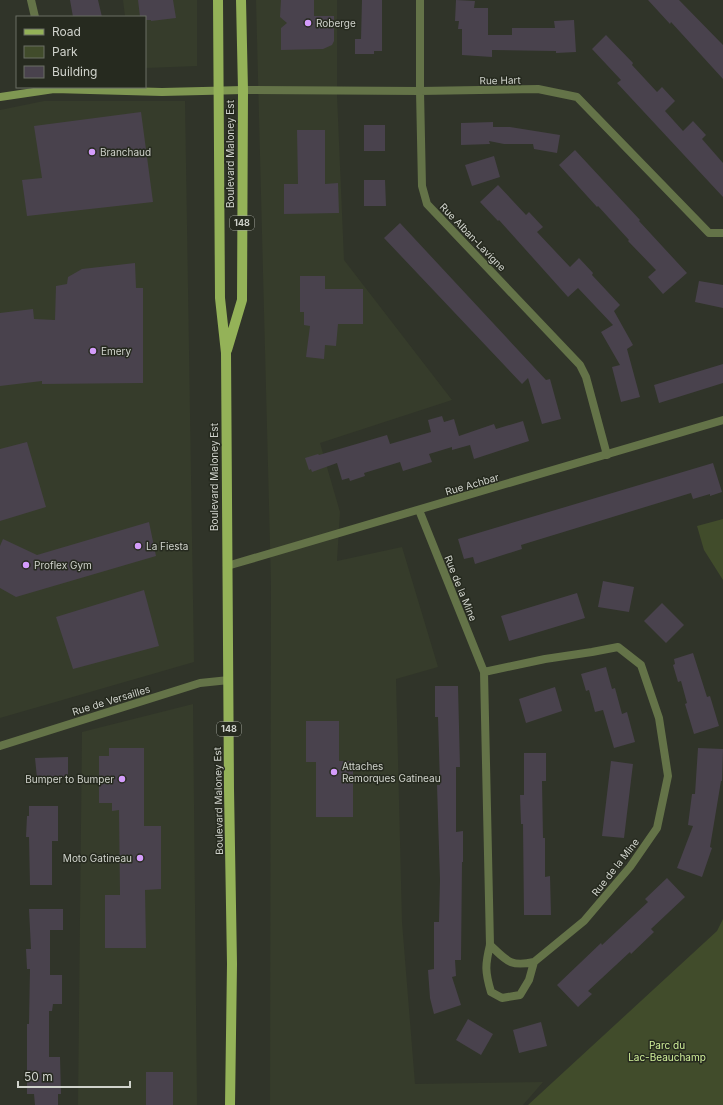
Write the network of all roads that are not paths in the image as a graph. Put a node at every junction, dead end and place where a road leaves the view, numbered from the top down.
1 (31, 0) edge
2 (218, 0) edge
3 (241, 0) edge
4 (420, 0) edge
5 (35, 16) edge
6 (54, 88) edge
7 (219, 90) junction
8 (243, 90) junction
9 (420, 91) junction
10 (0, 97) edge
11 (723, 233) edge
12 (226, 353) junction
13 (723, 420) edge
14 (607, 455) junction
15 (419, 510) junction
16 (227, 566) junction
17 (484, 672) junction
18 (229, 680) junction
19 (0, 746) edge
20 (490, 945) junction
21 (534, 962) junction
22 (230, 1105) edge

1 - 5 street
2 - 7 main road, Boulevard Maloney Est / 148
3 - 8 main road, Boulevard Maloney Est / 148
4 - 9 street, Rue Alban-Lavigne
6 - 7 street, Rue Hart
6 - 10 street, Rue Hart
7 - 8 street, Rue Hart
7 - 12 main road, Boulevard Maloney Est / 148
8 - 9 street, Rue Hart
8 - 12 main road, Boulevard Maloney Est / 148
9 - 11 street, Rue Hart
9 - 14 street, Rue Alban-Lavigne
12 - 16 main road, Boulevard Maloney Est / 148
13 - 14 street, Rue Achbar
14 - 15 street, Rue Achbar
15 - 16 street, Rue Achbar
15 - 17 street, Rue de la Mine
16 - 18 main road, Boulevard Maloney Est / 148
17 - 20 street, Rue de la Mine
17 - 21 street, Rue de la Mine
18 - 19 street, Rue de Versailles
18 - 22 main road, Boulevard Maloney Est / 148
20 - 21 street
20 - 21 street, Rue de la Mine

